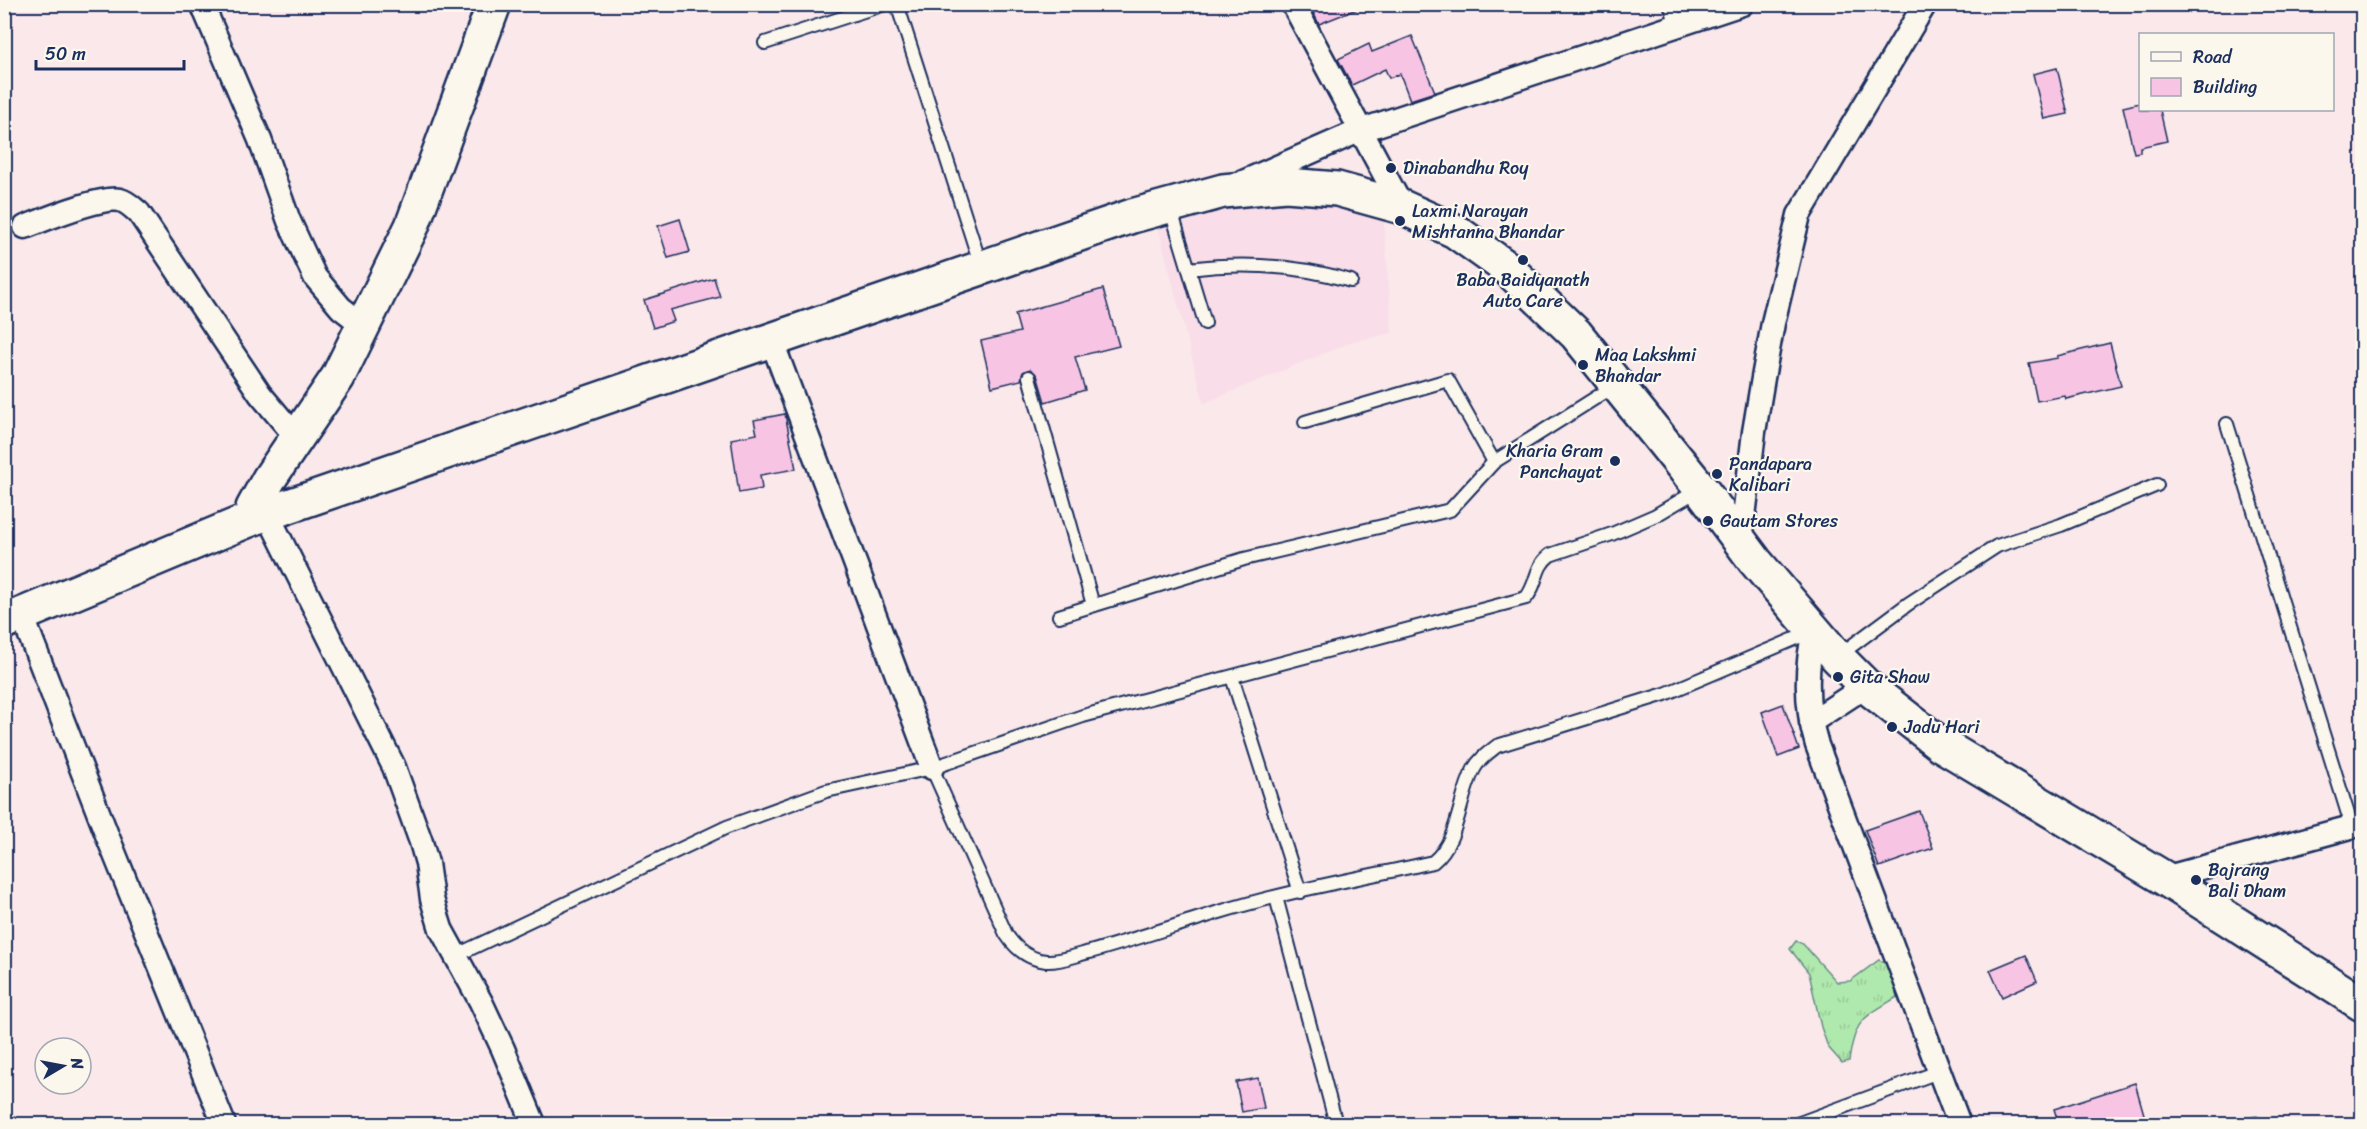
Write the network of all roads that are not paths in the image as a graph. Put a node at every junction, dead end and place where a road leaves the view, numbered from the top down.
1 (202, 4) edge
2 (494, 4) edge
3 (885, 4) edge
4 (897, 4) edge
5 (1293, 4) edge
6 (1742, 4) edge
7 (1925, 4) edge
8 (1673, 15) edge
9 (765, 44) dead end
10 (1359, 131) junction
11 (1223, 191) junction
12 (1169, 206) junction
13 (1402, 207) junction
14 (25, 227) dead end
15 (981, 267) junction
16 (1188, 269) junction
17 (1351, 281) dead end
18 (1205, 323) dead end
19 (363, 325) junction
20 (771, 339) junction
21 (1029, 377) dead end
22 (1617, 384) junction
23 (1305, 422) dead end
24 (2227, 424) dead end
25 (297, 438) junction
26 (1494, 462) junction
27 (2157, 484) dead end
28 (1701, 489) junction
29 (259, 516) junction
30 (1741, 542) junction
31 (1093, 605) junction
32 (1059, 616) dead end
33 (13, 618) edge
34 (1814, 631) junction
35 (1837, 657) junction
36 (1232, 676) junction
37 (1866, 686) junction
38 (1811, 722) junction
39 (932, 768) junction
40 (2357, 825) edge
41 (2164, 878) junction
42 (1300, 892) junction
43 (1276, 897) junction
44 (455, 956) junction
45 (2362, 1004) edge
46 (1938, 1072) junction
47 (224, 1125) edge
48 (534, 1125) edge
49 (1336, 1125) edge
50 (1797, 1125) edge
51 (1959, 1125) edge

1 - 19 street
2 - 19 main road
3 - 9 lane
4 - 15 lane
5 - 10 street
6 - 8 street
7 - 30 street
8 - 10 street
10 - 11 street
10 - 13 street
11 - 12 main road
11 - 13 main road
12 - 15 main road
12 - 16 lane
13 - 22 main road
14 - 25 street
15 - 20 main road
16 - 17 lane
16 - 18 lane
19 - 25 main road
20 - 29 main road
20 - 39 street
21 - 31 lane
22 - 26 lane
22 - 28 main road
23 - 26 lane
24 - 40 lane
25 - 29 main road
26 - 31 lane
27 - 35 lane
28 - 30 main road
28 - 36 lane
29 - 33 main road
29 - 44 street
30 - 34 main road
31 - 32 lane
33 - 47 street
34 - 35 main road
34 - 38 street
34 - 42 lane
35 - 37 main road
36 - 39 lane
36 - 42 lane
37 - 38 street
37 - 41 main road
38 - 46 street
39 - 43 lane
39 - 44 lane
40 - 41 street
41 - 45 main road
42 - 43 lane
43 - 49 lane
44 - 48 street
46 - 50 lane
46 - 51 street

